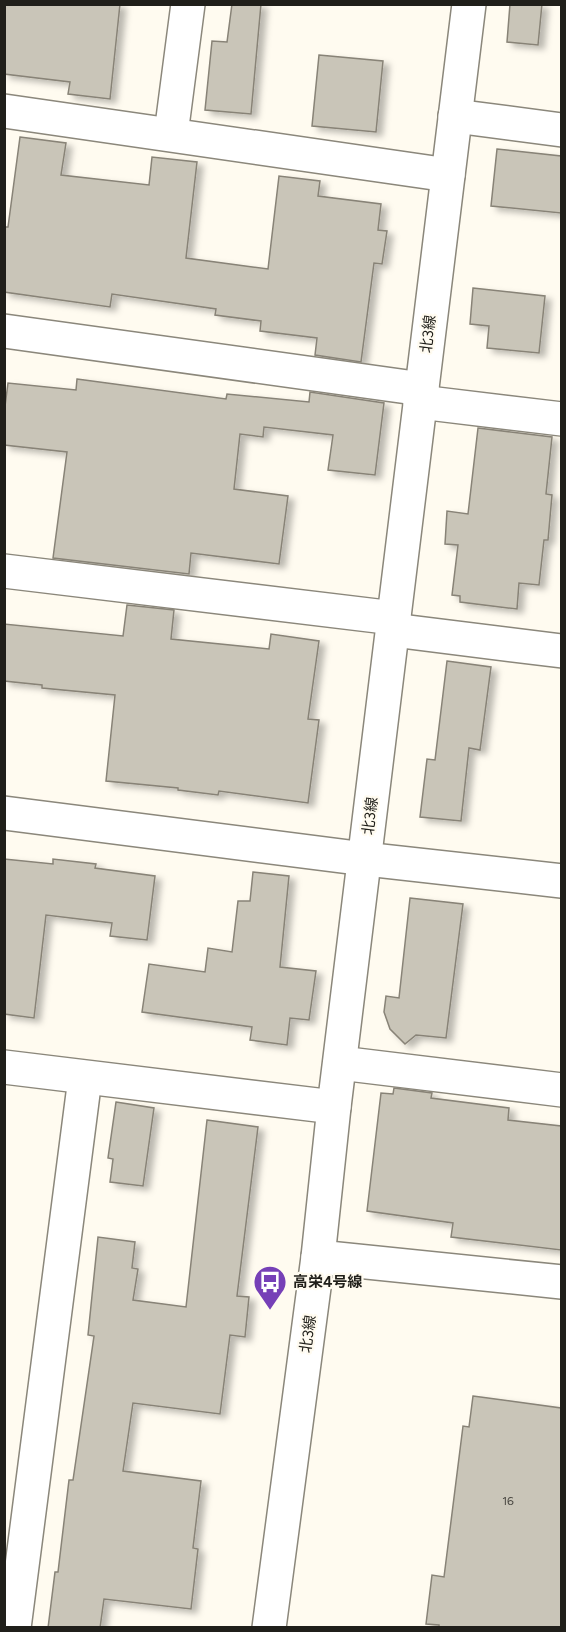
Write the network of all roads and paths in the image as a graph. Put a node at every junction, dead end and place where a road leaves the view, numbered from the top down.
1 (188, 4) edge
2 (469, 4) edge
3 (4, 111) edge
4 (455, 116) junction
5 (561, 130) edge
6 (171, 134) junction
7 (448, 175) junction
8 (4, 331) edge
9 (421, 396) junction
10 (561, 419) edge
11 (4, 571) edge
12 (394, 624) junction
13 (561, 651) edge
14 (4, 813) edge
15 (365, 859) junction
16 (561, 881) edge
17 (340, 1063) junction
18 (4, 1067) edge
19 (85, 1078) junction
20 (561, 1090) edge
21 (334, 1107) junction
22 (318, 1257) junction
23 (561, 1282) edge
24 (14, 1628) edge
25 (269, 1628) edge

1 - 6 street
2 - 4 street, 北3線
3 - 6 street
4 - 5 street
4 - 7 street, 北3線
6 - 7 street
7 - 9 street, 北3線
8 - 9 street
9 - 10 street
9 - 12 street, 北3線
11 - 12 street
12 - 13 street
12 - 15 street, 北3線
14 - 15 street
15 - 16 street
15 - 17 street, 北3線
17 - 20 street
17 - 21 street, 北3線
18 - 19 street
19 - 21 street
19 - 24 street
21 - 22 street, 北3線
22 - 23 street
22 - 25 street, 北3線

